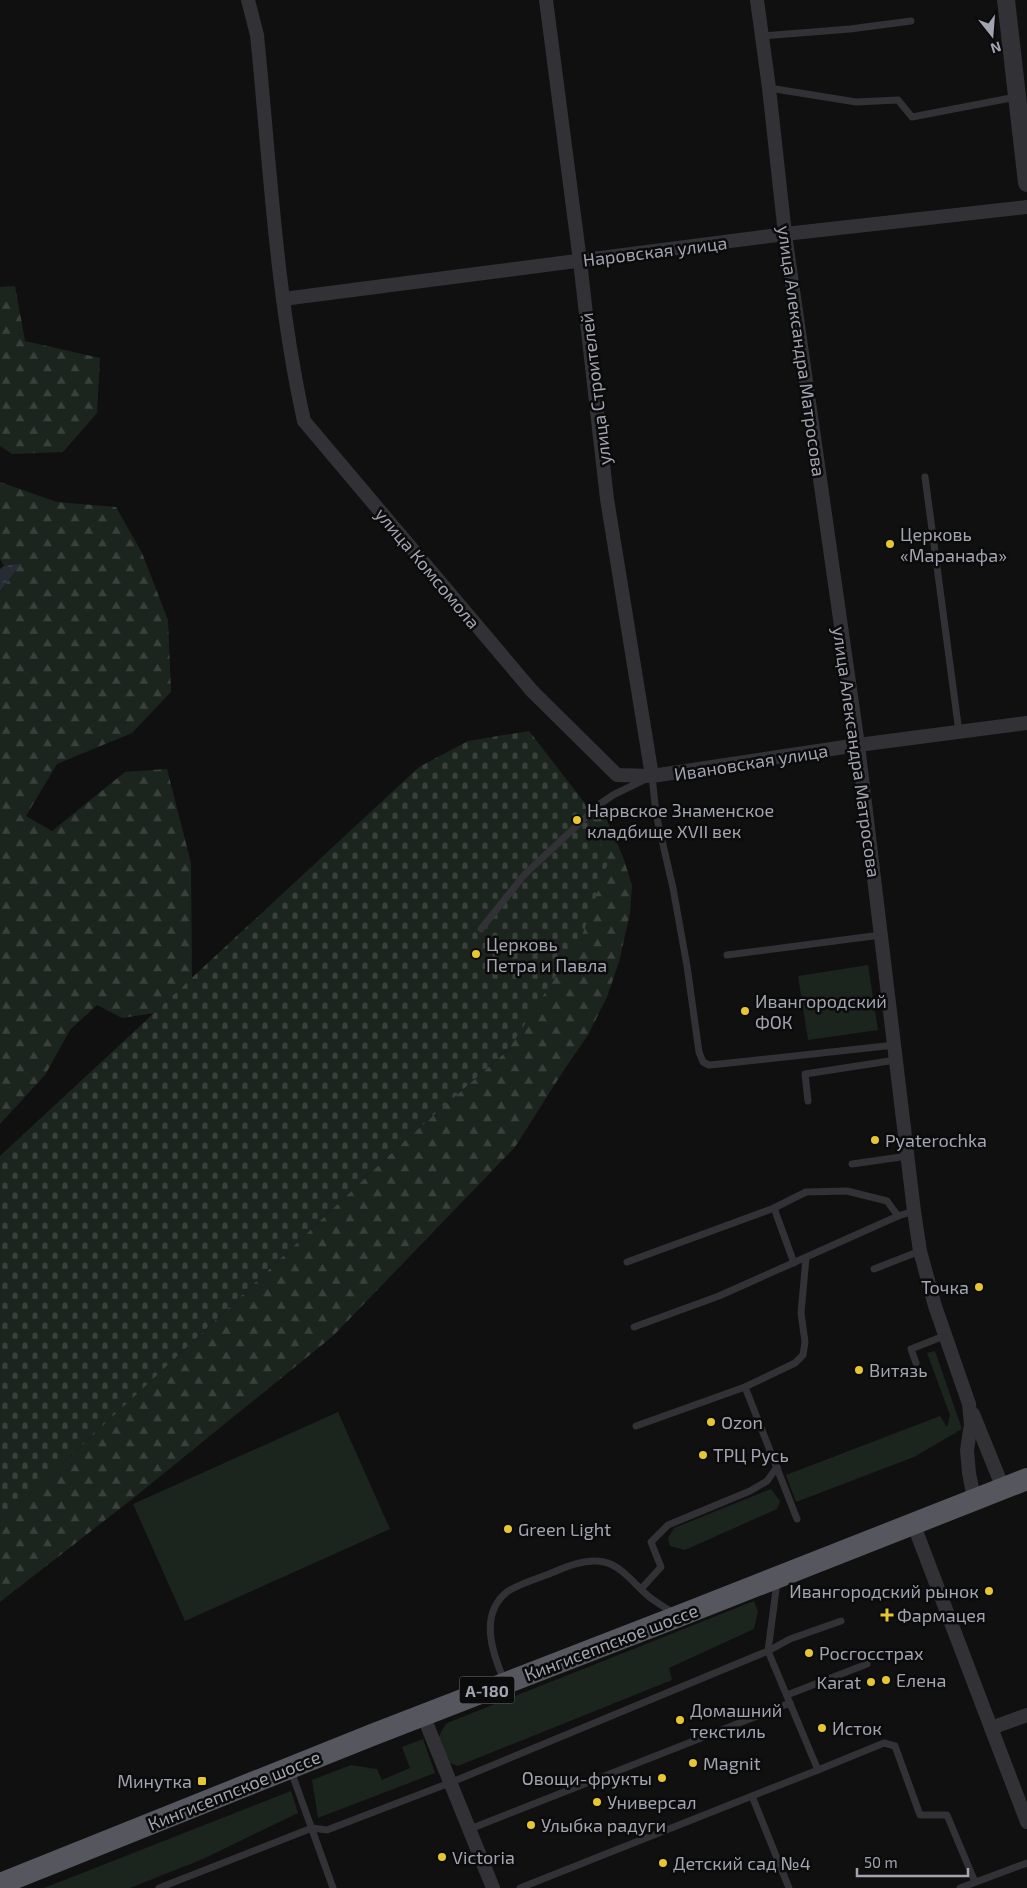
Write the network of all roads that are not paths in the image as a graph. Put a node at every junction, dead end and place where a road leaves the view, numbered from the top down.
1 (248, 0) edge
2 (546, 0) edge
3 (757, 0) edge
4 (1006, 0) edge
5 (911, 21) dead end
6 (762, 36) junction
7 (769, 88) junction
8 (1017, 97) junction
9 (1027, 183) edge
10 (1027, 207) edge
11 (785, 234) junction
12 (580, 261) junction
13 (283, 299) junction
14 (925, 477) dead end
15 (1027, 723) edge
16 (959, 732) junction
17 (858, 745) junction
18 (652, 776) junction
19 (481, 929) dead end
20 (881, 935) junction
21 (727, 955) dead end
22 (895, 1045) junction
23 (896, 1060) junction
24 (808, 1102) dead end
25 (908, 1156) junction
26 (852, 1164) dead end
27 (774, 1208) junction
28 (914, 1211) junction
29 (898, 1216) junction
30 (920, 1251) junction
31 (806, 1258) junction
32 (628, 1262) dead end
33 (794, 1263) junction
34 (874, 1269) dead end
35 (634, 1327) dead end
36 (944, 1336) junction
37 (916, 1363) dead end
38 (746, 1387) junction
39 (969, 1404) junction
40 (636, 1426) dead end
41 (777, 1467) junction
42 (1027, 1479) edge
43 (1002, 1488) junction
44 (974, 1498) junction
45 (797, 1519) dead end
46 (913, 1523) junction
47 (778, 1577) junction
48 (641, 1589) junction
49 (679, 1616) junction
50 (841, 1621) dead end
51 (768, 1651) junction
52 (867, 1664) dead end
53 (505, 1683) junction
54 (787, 1695) junction
55 (790, 1703) junction
56 (423, 1715) junction
57 (1027, 1715) edge
58 (991, 1728) junction
59 (290, 1768) junction
60 (818, 1770) junction
61 (452, 1782) junction
62 (752, 1796) junction
63 (1027, 1822) edge
64 (312, 1828) junction
65 (470, 1829) junction
66 (1027, 1863) edge
67 (976, 1882) junction
68 (0, 1884) edge
69 (159, 1888) edge
70 (333, 1888) edge
71 (493, 1888) edge
72 (520, 1888) edge
73 (788, 1888) edge
74 (960, 1888) edge

1 - 13 street, улица Комсомола
2 - 12 street, улица Строителей
3 - 6 street, улица Александра Матросова
4 - 8 street
5 - 6 lane
6 - 7 street, улица Александра Матросова
7 - 8 lane
7 - 11 street, улица Александра Матросова
8 - 9 street
10 - 11 street, Наровская улица
11 - 12 street, Наровская улица
11 - 17 street, улица Александра Матросова
12 - 13 street, Наровская улица
12 - 18 street, улица Строителей
13 - 18 street, улица Комсомола
14 - 16 lane
15 - 16 street, Ивановская улица
16 - 17 street, Ивановская улица
17 - 18 street, Ивановская улица
17 - 20 street, улица Александра Матросова
18 - 19 lane
18 - 22 lane
20 - 21 lane
20 - 22 street, улица Александра Матросова
22 - 23 street, улица Александра Матросова
23 - 24 lane
23 - 25 street, улица Александра Матросова
25 - 26 lane
25 - 28 street, улица Александра Матросова
27 - 29 lane
27 - 32 lane
27 - 33 lane
28 - 29 lane
28 - 30 street, улица Александра Матросова
29 - 31 lane
30 - 34 lane
30 - 36 street, улица Александра Матросова
31 - 33 lane
31 - 38 lane
33 - 35 lane
36 - 37 lane
36 - 39 street, улица Александра Матросова
38 - 40 lane
38 - 41 lane
39 - 43 street
39 - 44 street, улица Александра Матросова
41 - 45 lane
41 - 48 lane
42 - 43 highway, Кингисеппское шоссе / А-180
43 - 44 highway, Кингисеппское шоссе / А-180
44 - 46 highway, Кингисеппское шоссе / А-180
46 - 47 highway, Кингисеппское шоссе / А-180
46 - 58 street
47 - 49 highway, Кингисеппское шоссе / А-180
47 - 51 lane
48 - 49 lane
48 - 53 lane
49 - 53 highway, Кингисеппское шоссе / А-180
50 - 51 lane
51 - 54 lane
51 - 61 lane
52 - 54 lane
53 - 56 highway, Кингисеппское шоссе / А-180
54 - 55 lane
55 - 60 lane
55 - 65 lane
56 - 59 highway, Кингисеппское шоссе / А-180
56 - 61 street
57 - 58 street
58 - 63 street
59 - 64 lane
59 - 68 highway, Кингисеппское шоссе / А-180
60 - 62 lane
60 - 67 lane
61 - 64 lane
61 - 65 street
62 - 72 lane
62 - 73 lane
64 - 69 lane
64 - 70 lane
65 - 71 street
66 - 67 lane
67 - 74 lane

